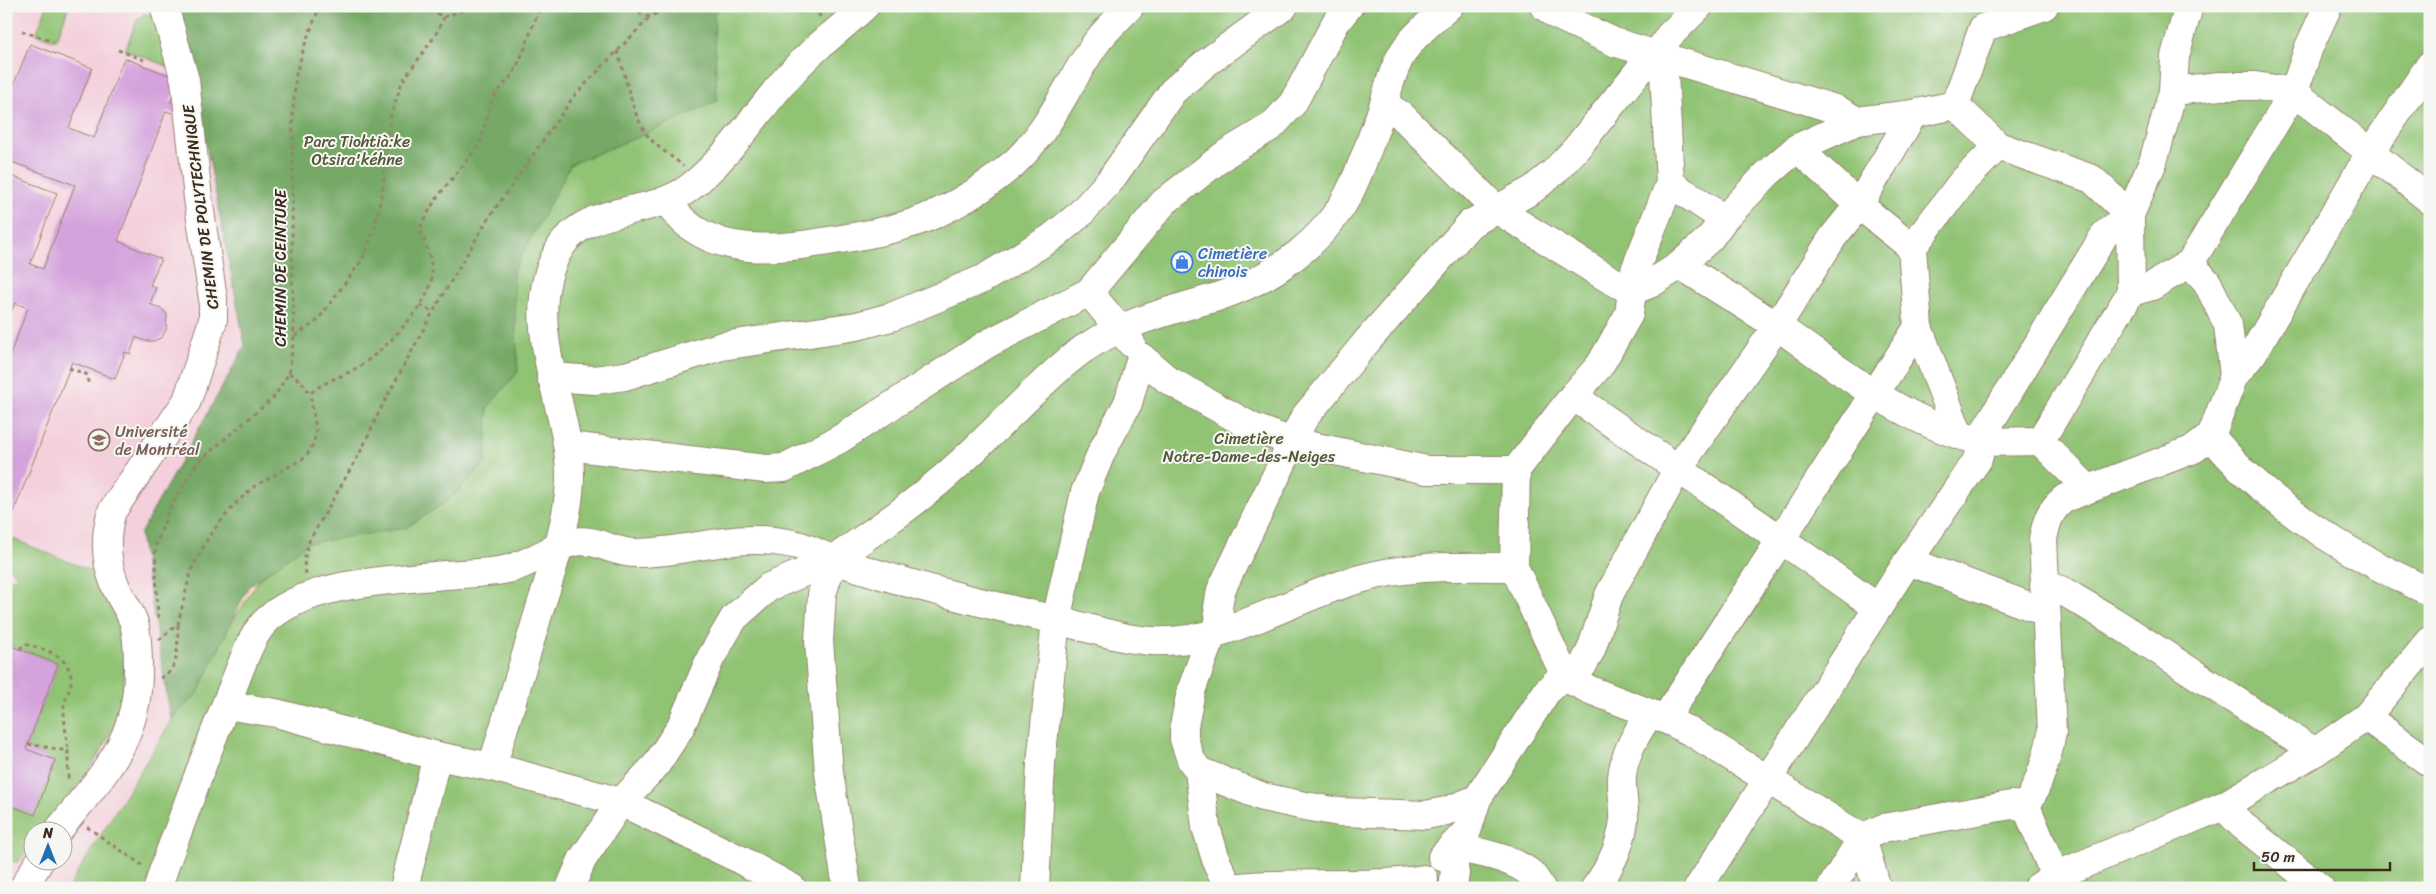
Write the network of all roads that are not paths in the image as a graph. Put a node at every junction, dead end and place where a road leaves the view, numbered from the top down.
1 (164, 6) edge
2 (864, 6) edge
3 (1130, 6) edge
4 (1284, 6) edge
5 (1350, 6) edge
6 (1449, 6) edge
7 (1544, 6) edge
8 (1699, 6) edge
9 (2044, 6) edge
10 (2189, 6) edge
11 (2328, 6) edge
12 (1988, 17) edge
13 (1657, 55) junction
14 (2430, 65) edge
15 (2173, 91) junction
16 (2294, 92) junction
17 (1384, 104) junction
18 (1956, 105) junction
19 (1913, 114) junction
20 (1857, 121) junction
21 (1998, 146) junction
22 (1797, 148) junction
23 (2370, 153) junction
24 (1670, 183) junction
25 (2430, 200) edge
26 (668, 202) junction
27 (1859, 205) junction
28 (1496, 209) junction
29 (2130, 215) junction
30 (1724, 219) junction
31 (1912, 248) junction
32 (2190, 263) junction
33 (1680, 265) junction
34 (1632, 291) junction
35 (1089, 292) junction
36 (2131, 292) junction
37 (1777, 326) junction
38 (1918, 327) junction
39 (1120, 330) junction
40 (1141, 357) junction
41 (2234, 376) junction
42 (551, 377) junction
43 (1874, 394) junction
44 (1573, 396) junction
45 (2211, 436) junction
46 (1971, 439) junction
47 (2040, 441) junction
48 (1292, 442) junction
49 (568, 446) junction
50 (1516, 470) junction
51 (1677, 470) junction
52 (2087, 488) junction
53 (1781, 538) junction
54 (558, 546) junction
55 (833, 560) junction
56 (1908, 561) junction
57 (1514, 567) junction
58 (2430, 592) edge
59 (2045, 599) junction
60 (1878, 608) junction
61 (1056, 620) junction
62 (1216, 632) junction
63 (2430, 641) edge
64 (1566, 678) junction
65 (226, 705) junction
66 (1658, 716) junction
67 (2366, 717) junction
68 (2315, 752) junction
69 (437, 756) junction
70 (2430, 763) edge
71 (492, 767) junction
72 (1199, 771) junction
73 (1768, 779) junction
74 (1477, 799) junction
75 (621, 802) junction
76 (2026, 806) junction
77 (2223, 806) junction
78 (1426, 815) junction
79 (65, 822) edge
80 (1862, 838) junction
81 (1451, 849) junction
82 (32, 872) edge
83 (2046, 882) edge
84 (160, 883) edge
85 (1421, 883) edge
86 (23, 888) edge
87 (404, 888) edge
88 (570, 888) edge
89 (792, 888) edge
90 (847, 888) edge
91 (1034, 888) edge
92 (1230, 888) edge
93 (1453, 888) edge
94 (1542, 888) edge
95 (1595, 888) edge
96 (1698, 888) edge
97 (1832, 888) edge
98 (1877, 888) edge
99 (2320, 888) edge

1 - 79 lane, CHEMIN DE POLYTECHNIQUE
2 - 26 lane
3 - 26 lane
4 - 42 lane
5 - 35 lane
6 - 17 lane
7 - 13 lane
8 - 13 lane
9 - 12 lane
10 - 15 lane
11 - 16 lane
12 - 18 lane
13 - 20 lane
13 - 24 lane
13 - 28 lane
14 - 23 lane
15 - 16 lane
15 - 29 lane
16 - 23 lane
16 - 32 lane
17 - 28 lane
17 - 39 lane
18 - 19 lane
18 - 21 lane
19 - 20 lane
19 - 27 lane
20 - 22 lane
21 - 29 lane
21 - 31 lane
22 - 27 lane
22 - 30 lane
23 - 25 lane
23 - 41 lane
24 - 30 lane
24 - 34 lane
26 - 42 lane
27 - 31 lane
27 - 37 lane
28 - 34 lane
28 - 48 lane
29 - 36 lane
29 - 46 lane
30 - 33 lane
31 - 38 lane
32 - 36 lane
32 - 41 lane
33 - 34 lane
33 - 37 lane
34 - 44 lane
35 - 39 lane
35 - 49 lane
36 - 47 lane
37 - 43 lane
37 - 51 lane
38 - 43 lane
38 - 46 lane
39 - 40 lane
39 - 55 lane
40 - 48 lane
40 - 61 lane
41 - 45 lane
42 - 49 lane
43 - 46 lane
43 - 53 lane
44 - 50 lane
44 - 51 lane
45 - 52 lane
45 - 58 lane
46 - 47 lane
46 - 56 lane
47 - 52 lane
48 - 50 lane
48 - 62 lane
49 - 54 lane
50 - 57 lane
51 - 53 lane
51 - 64 lane
52 - 59 lane
53 - 60 lane
53 - 66 lane
54 - 55 lane
54 - 65 lane
54 - 71 lane
55 - 61 lane
55 - 75 lane
55 - 90 lane
56 - 59 lane
56 - 60 lane
57 - 62 lane
57 - 64 lane
59 - 68 lane
59 - 76 lane
60 - 73 lane
61 - 62 lane
61 - 91 lane
62 - 72 lane
63 - 67 lane
64 - 66 lane
64 - 74 lane
65 - 69 lane
65 - 84 lane
66 - 73 lane
66 - 95 lane
67 - 68 lane
67 - 70 lane
68 - 77 lane
69 - 71 lane
69 - 87 lane
71 - 75 lane
72 - 78 lane
72 - 92 lane
73 - 80 lane
73 - 96 lane
74 - 78 lane
74 - 81 lane
75 - 88 lane
75 - 89 lane
76 - 80 lane
76 - 83 lane
77 - 83 lane
77 - 99 lane
78 - 81 lane
80 - 97 lane
80 - 98 lane
81 - 85 lane
81 - 93 lane
81 - 94 lane
82 - 86 lane
85 - 92 lane

